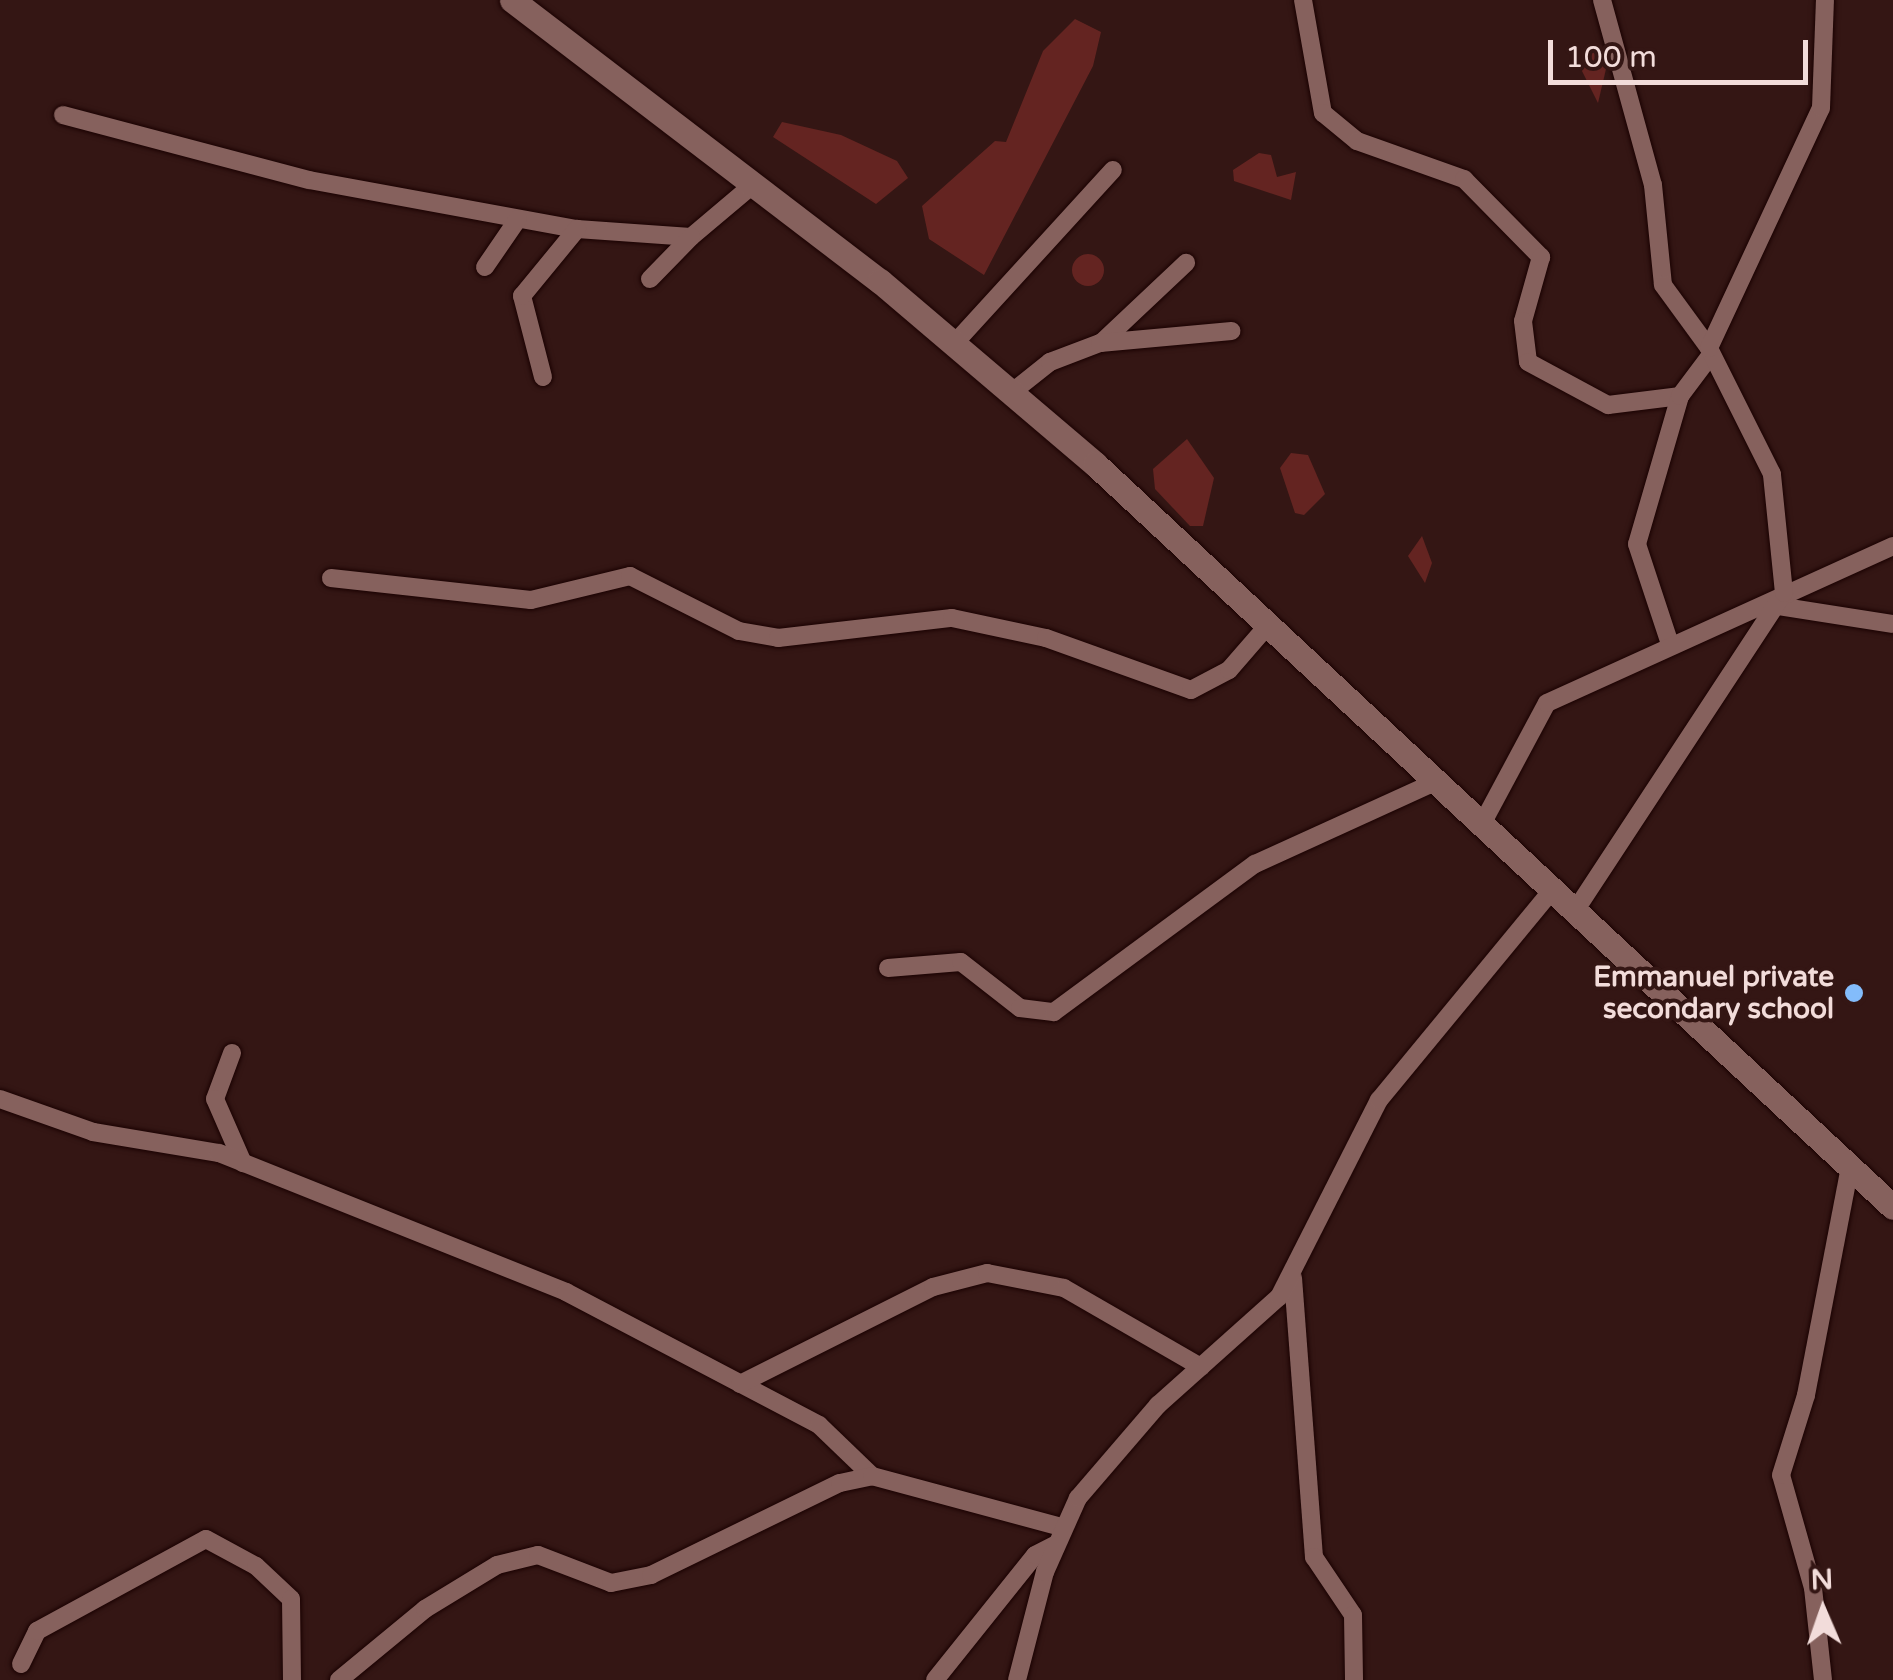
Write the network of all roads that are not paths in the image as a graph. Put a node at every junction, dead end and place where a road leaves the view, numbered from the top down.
1 (512, 0) edge
2 (1303, 0) edge
3 (1602, 0) edge
4 (1825, 0) edge
5 (63, 115) dead end
6 (1113, 170) dead end
7 (756, 183) junction
8 (518, 220) junction
9 (577, 229) junction
10 (691, 237) junction
11 (1186, 263) dead end
12 (485, 267) dead end
13 (650, 279) dead end
14 (1230, 331) dead end
15 (1100, 344) junction
16 (954, 345) junction
17 (1709, 352) junction
18 (543, 377) dead end
19 (1011, 392) junction
20 (1680, 396) junction
21 (1893, 546) edge
22 (331, 578) dead end
23 (1781, 599) junction
24 (1269, 624) junction
25 (1893, 624) edge
26 (1669, 641) junction
27 (1436, 780) junction
28 (1482, 824) junction
29 (1552, 890) junction
30 (1575, 911) junction
31 (888, 968) dead end
32 (232, 1053) dead end
33 (0, 1098) edge
34 (243, 1163) junction
35 (1850, 1167) junction
36 (1893, 1207) edge
37 (1293, 1278) junction
38 (1201, 1368) junction
39 (740, 1384) junction
40 (872, 1476) junction
41 (1061, 1526) junction
42 (1055, 1545) junction
43 (21, 1664) dead end
44 (292, 1680) edge
45 (339, 1680) edge
46 (935, 1680) edge
47 (1017, 1680) edge
48 (1354, 1680) edge
49 (1823, 1680) edge

1 - 7 main road
2 - 20 street
3 - 17 street
4 - 17 street
5 - 8 street
6 - 16 street
7 - 10 street
7 - 16 main road
8 - 9 street
8 - 12 street
9 - 10 street
9 - 18 street
10 - 13 street
11 - 15 street
14 - 15 street
15 - 19 street
16 - 19 main road
17 - 20 street
17 - 23 street
19 - 24 main road
20 - 26 street
21 - 23 street
22 - 24 street
23 - 25 street
23 - 26 street
23 - 30 street
24 - 27 main road
26 - 28 street
27 - 28 main road
27 - 31 street
28 - 29 main road
29 - 30 main road
29 - 37 street
30 - 35 main road
32 - 34 street
33 - 34 street
34 - 39 street
35 - 36 main road
35 - 49 street
37 - 38 street
37 - 48 street
38 - 39 street
38 - 41 street
39 - 40 street
40 - 41 street
40 - 45 street
41 - 42 street
42 - 46 street
42 - 47 street
43 - 44 street

